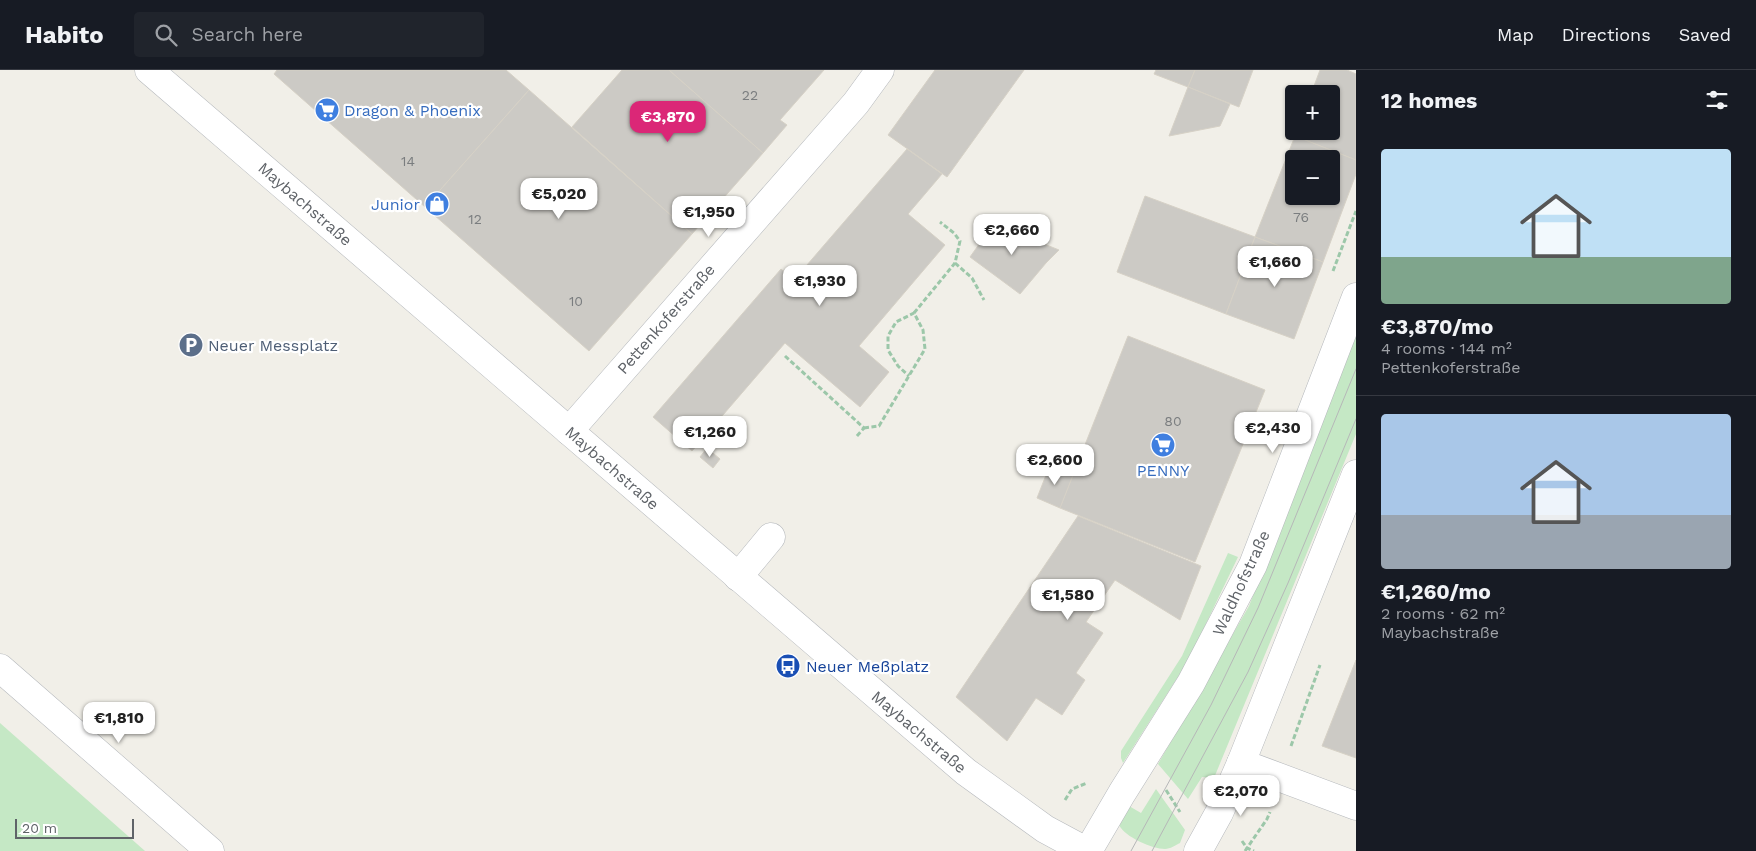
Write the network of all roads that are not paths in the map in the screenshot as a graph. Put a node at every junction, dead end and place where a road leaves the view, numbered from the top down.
1 (149, 70) edge
2 (880, 70) edge
3 (1356, 297) edge
4 (569, 431) junction
5 (1356, 474) edge
6 (771, 536) dead end
7 (738, 577) junction
8 (0, 668) edge
9 (1241, 763) junction
10 (1356, 806) edge
11 (210, 851) edge
12 (1087, 851) edge
13 (1198, 851) edge

1 - 4 street, Maybachstraße
2 - 4 street, Pettenkoferstraße
3 - 12 street, Waldhofstraße
4 - 7 street, Maybachstraße
5 - 9 street
6 - 7 street
7 - 12 street, Maybachstraße
8 - 11 street
9 - 10 street
9 - 13 street

